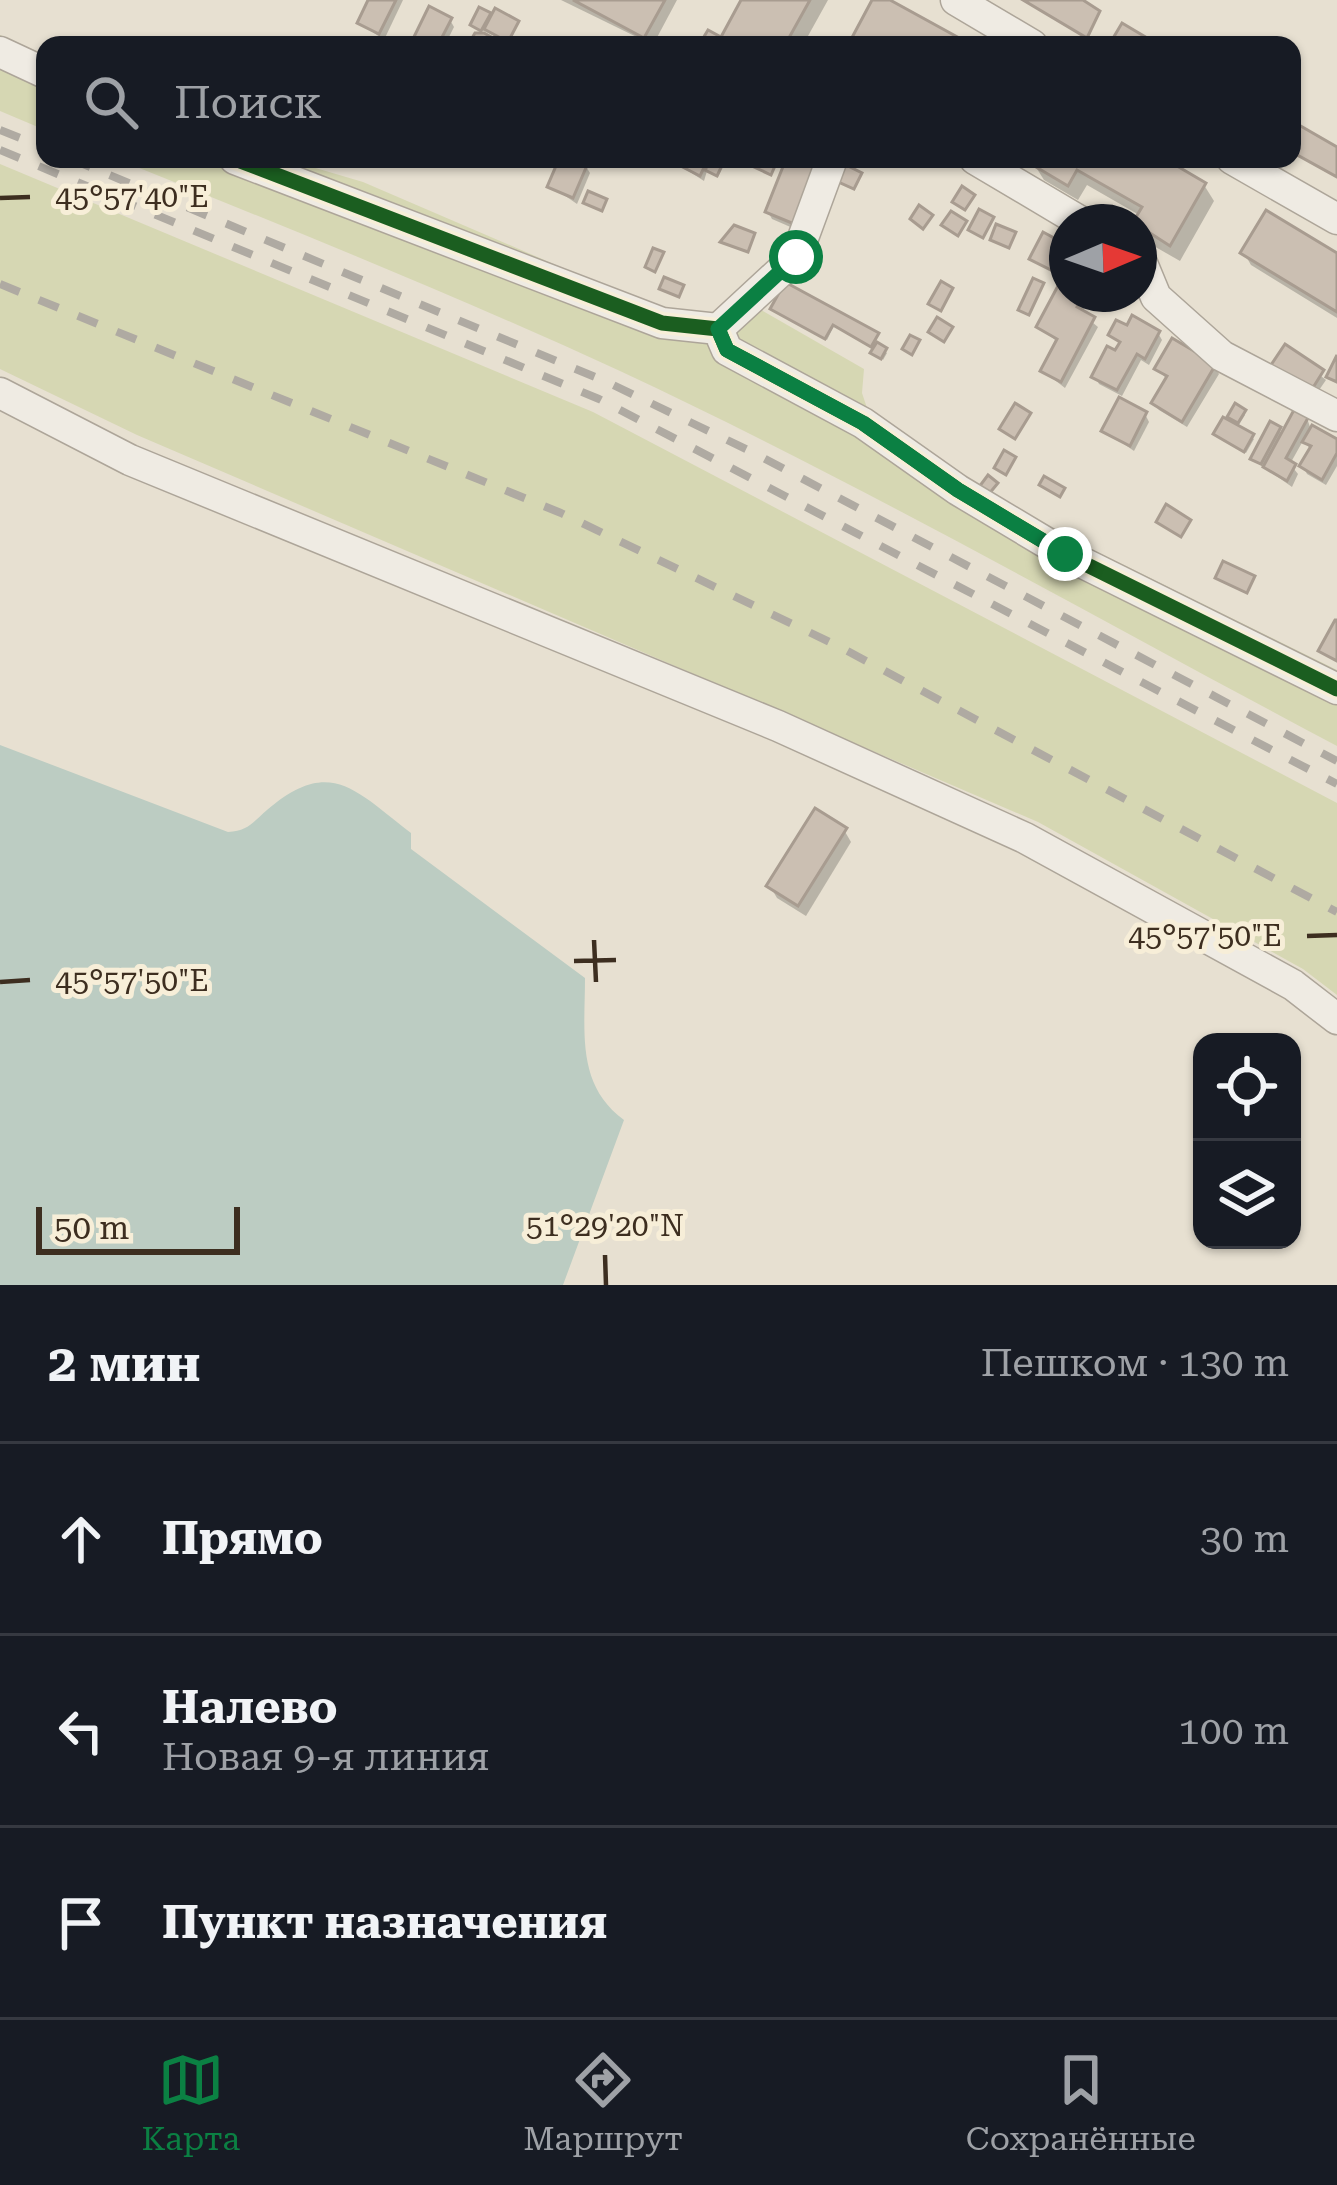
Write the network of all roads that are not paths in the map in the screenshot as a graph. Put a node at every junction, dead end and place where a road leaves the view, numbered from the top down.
1 (956, 0) edge
2 (1017, 36) edge
3 (0, 52) edge
4 (36, 69) edge
5 (258, 168) edge
6 (829, 168) edge
7 (990, 168) edge
8 (1248, 168) edge
9 (1051, 204) edge
10 (1337, 219) edge
11 (1157, 298) edge
12 (718, 329) junction
13 (0, 393) edge
14 (1337, 416) edge
15 (1337, 689) edge
16 (1337, 1019) edge

1 - 2 street
3 - 4 street
5 - 12 street
6 - 12 street
7 - 9 street
8 - 10 street
11 - 14 street
12 - 15 street
13 - 16 street

